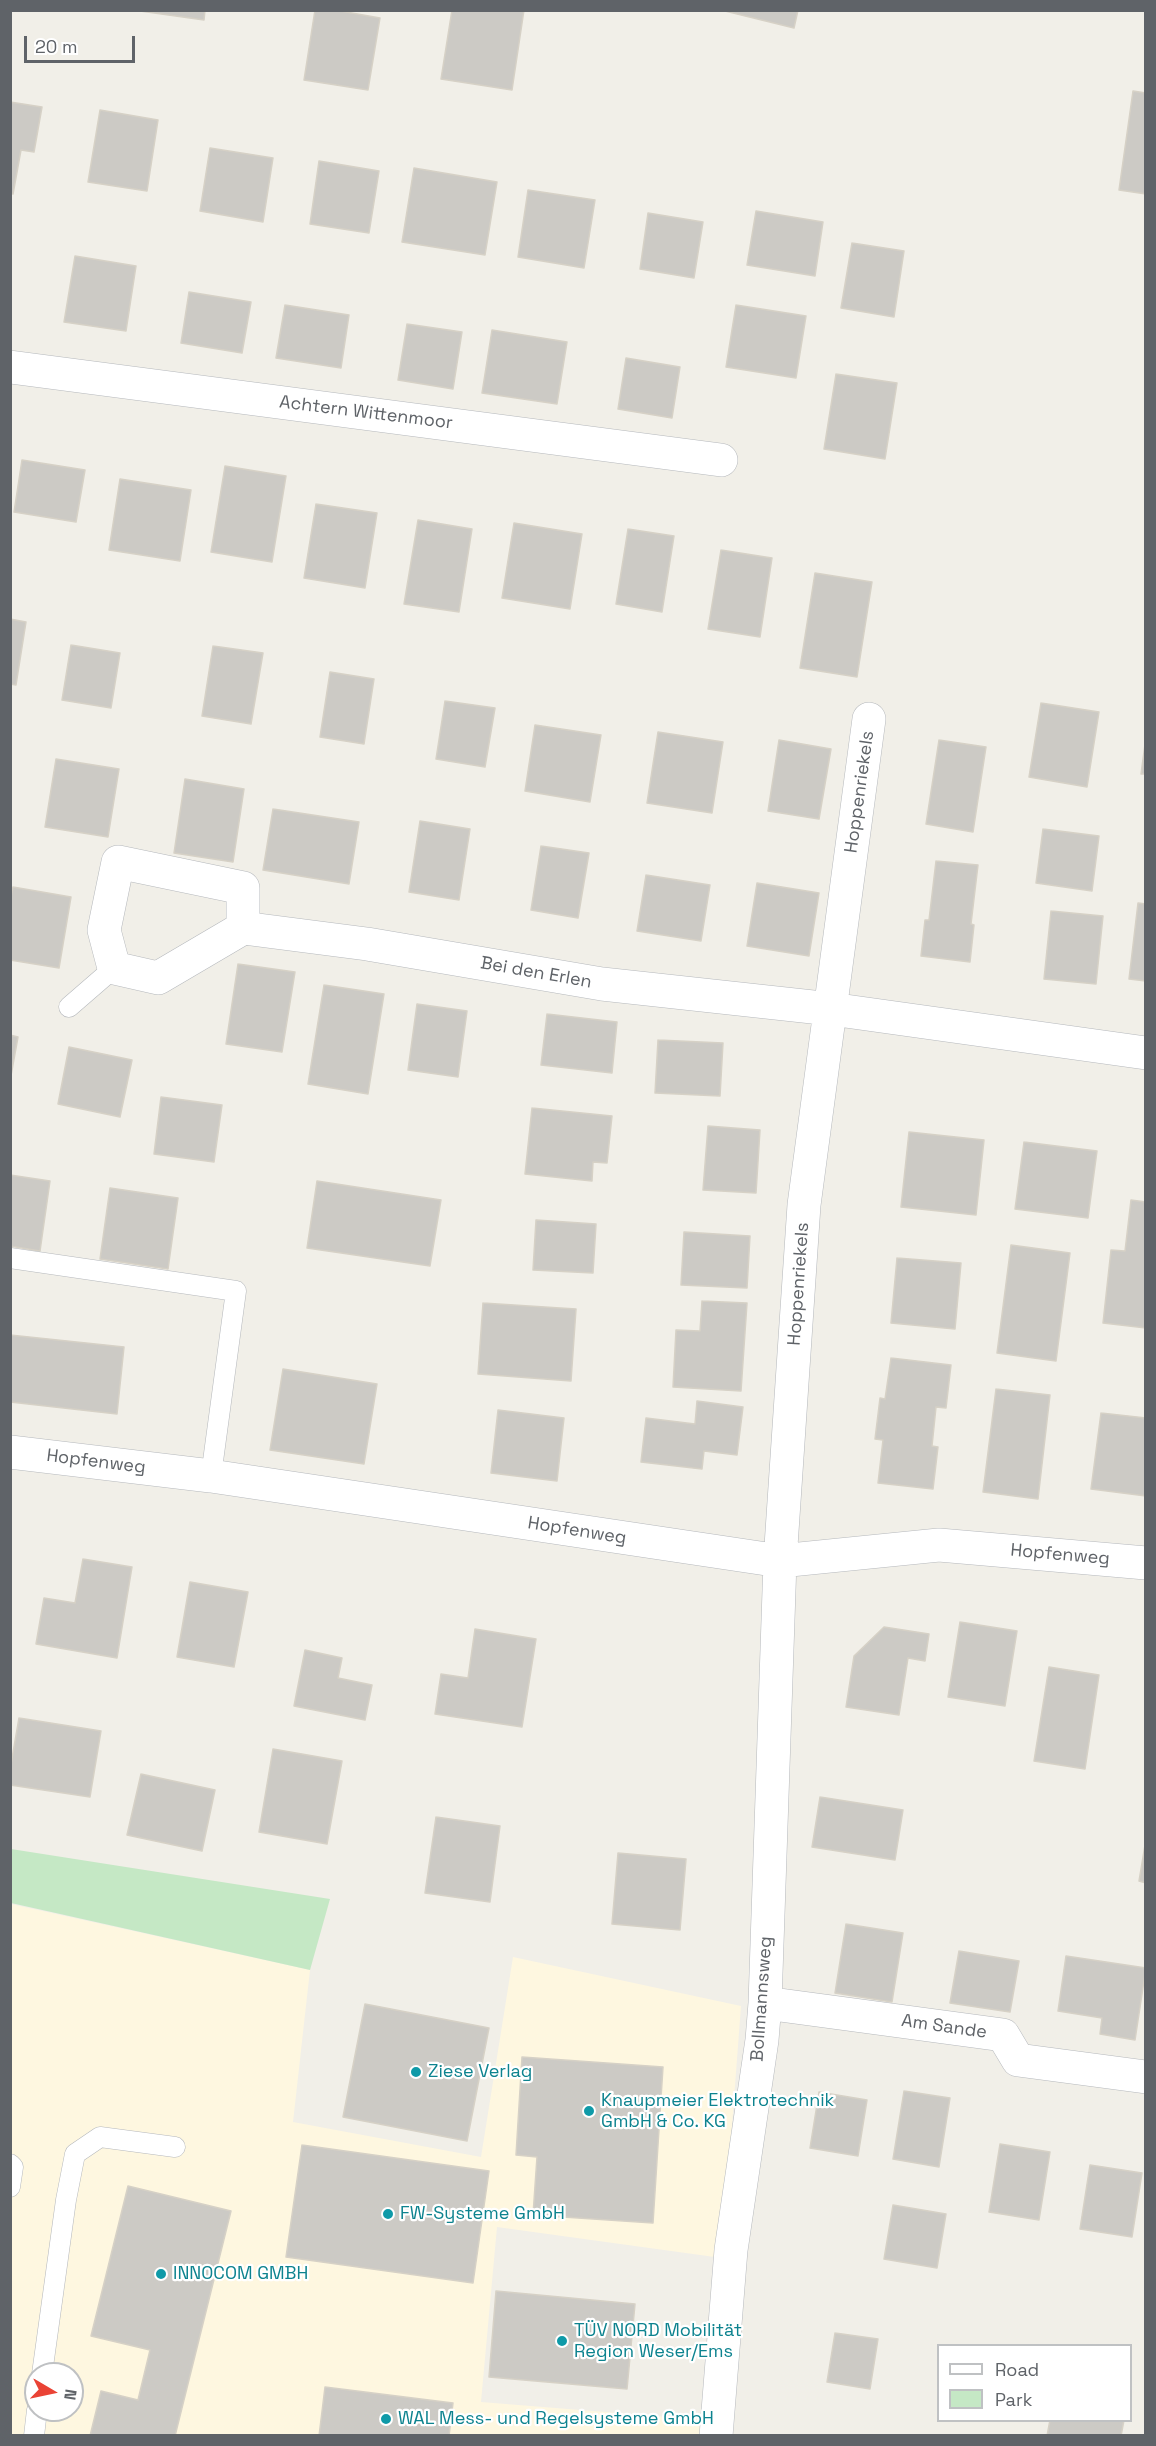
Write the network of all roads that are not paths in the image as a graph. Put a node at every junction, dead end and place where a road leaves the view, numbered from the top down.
1 (10, 367) edge
2 (721, 460) dead end
3 (869, 719) dead end
4 (243, 928) junction
5 (114, 968) junction
6 (69, 1007) dead end
7 (831, 1009) junction
8 (1146, 1053) edge
9 (10, 1257) edge
10 (10, 1452) edge
11 (211, 1476) junction
12 (780, 1561) junction
13 (1146, 1563) edge
14 (765, 2003) junction
15 (1146, 2077) edge
16 (175, 2147) dead end
17 (10, 2163) edge
18 (10, 2187) edge
19 (44, 2362) edge
20 (716, 2436) edge

1 - 2 street, Achtern Wittenmoor
3 - 7 street, Hoppenriekels
4 - 5 street
4 - 5 street
4 - 7 street, Bei den Erlen
5 - 6 lane
7 - 8 street
7 - 12 street, Hoppenriekels
9 - 11 lane
10 - 11 street, Hopfenweg
11 - 12 street, Hopfenweg
12 - 13 street, Hopfenweg
12 - 14 street, Bollmannsweg
14 - 15 street, Am Sande
14 - 20 street, Bollmannsweg
16 - 19 lane
17 - 18 lane

